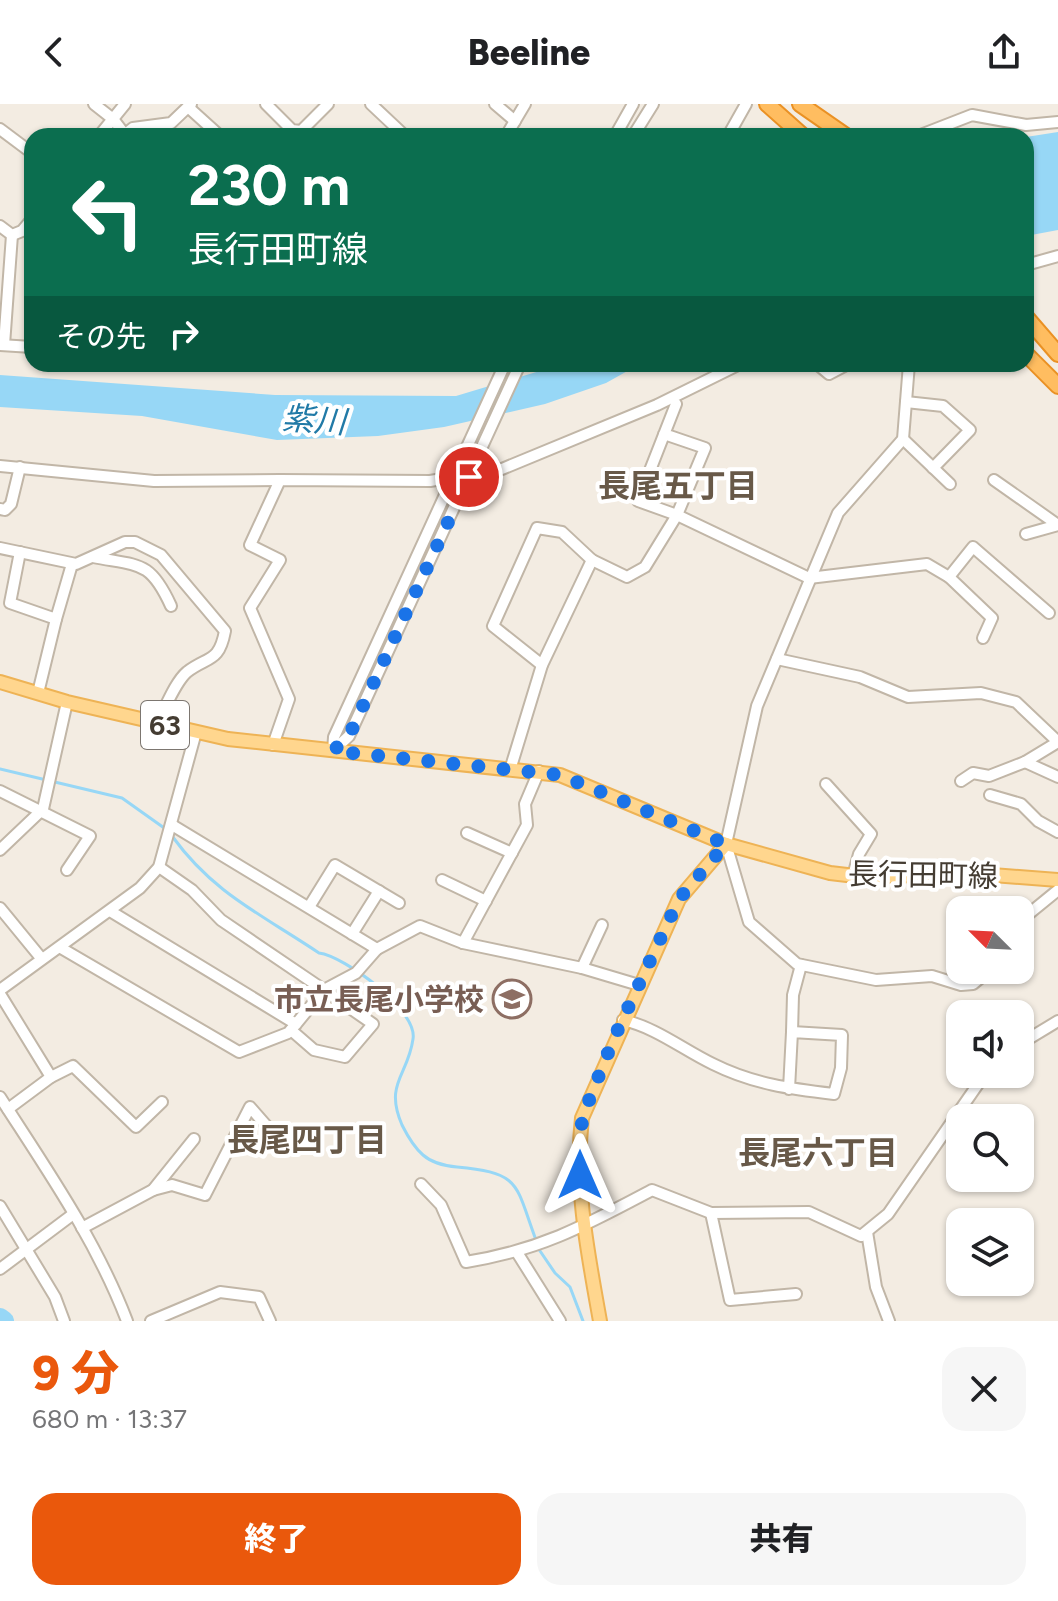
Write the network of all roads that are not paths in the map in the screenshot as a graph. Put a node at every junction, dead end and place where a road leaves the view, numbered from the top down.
1 (94, 104) edge
2 (125, 104) edge
3 (266, 104) edge
4 (328, 104) edge
5 (371, 104) edge
6 (495, 104) edge
7 (525, 104) edge
8 (633, 104) edge
9 (653, 104) edge
10 (746, 104) edge
11 (767, 104) edge
12 (800, 104) edge
13 (190, 106) edge
14 (113, 119) junction
15 (515, 121) junction
16 (1058, 122) edge
17 (106, 128) edge
18 (120, 128) edge
19 (133, 128) edge
20 (212, 128) edge
21 (290, 128) edge
22 (304, 128) edge
23 (396, 128) edge
24 (511, 128) edge
25 (620, 128) edge
26 (638, 128) edge
27 (732, 128) edge
28 (794, 128) edge
29 (834, 128) edge
30 (939, 128) edge
31 (0, 129) edge
32 (24, 147) edge
33 (0, 226) edge
34 (22, 233) edge
35 (1058, 256) edge
36 (1034, 263) edge
37 (1034, 326) edge
38 (2, 345) edge
39 (24, 346) edge
40 (1058, 354) edge
41 (1034, 363) edge
42 (501, 372) edge
43 (516, 372) edge
44 (724, 372) edge
45 (908, 372) edge
46 (1058, 386) edge
47 (906, 402) junction
48 (676, 404) dead end
49 (664, 434) junction
50 (903, 439) junction
51 (0, 466) edge
52 (20, 467) junction
53 (933, 468) junction
54 (472, 471) junction
55 (280, 480) junction
56 (451, 480) junction
57 (994, 480) dead end
58 (950, 484) dead end
59 (0, 509) edge
60 (677, 515) junction
61 (1058, 525) edge
62 (1026, 534) dead end
63 (0, 548) edge
64 (20, 552) junction
65 (93, 557) junction
66 (592, 560) junction
67 (72, 564) junction
68 (949, 577) junction
69 (809, 578) junction
70 (171, 606) dead end
71 (1049, 613) dead end
72 (56, 619) junction
73 (983, 638) dead end
74 (777, 659) junction
75 (542, 665) junction
76 (0, 682) edge
77 (38, 693) junction
78 (67, 702) junction
79 (157, 723) junction
80 (196, 732) junction
81 (273, 745) junction
82 (333, 751) junction
83 (1025, 762) junction
84 (510, 770) junction
85 (539, 771) junction
86 (1058, 777) edge
87 (961, 781) dead end
88 (826, 784) dead end
89 (0, 791) edge
90 (990, 795) dead end
91 (43, 809) junction
92 (172, 825) junction
93 (1058, 832) edge
94 (467, 833) dead end
95 (726, 844) junction
96 (0, 850) edge
97 (512, 853) junction
98 (159, 867) junction
99 (67, 870) dead end
100 (853, 876) junction
101 (442, 880) dead end
102 (1058, 880) edge
103 (1058, 890) edge
104 (379, 891) junction
105 (486, 901) junction
106 (399, 903) dead end
107 (309, 907) junction
108 (0, 908) edge
109 (1034, 910) edge
110 (110, 911) junction
111 (602, 925) dead end
112 (352, 934) junction
113 (463, 943) junction
114 (61, 948) junction
115 (377, 949) junction
116 (41, 958) junction
117 (801, 965) junction
118 (582, 968) junction
119 (946, 980) edge
120 (639, 985) junction
121 (324, 990) junction
122 (0, 992) edge
123 (623, 1020) junction
124 (1058, 1021) edge
125 (293, 1027) junction
126 (792, 1032) junction
127 (1034, 1036) edge
128 (51, 1077) junction
129 (976, 1088) edge
130 (789, 1089) junction
131 (0, 1097) edge
132 (162, 1102) dead end
133 (8, 1109) junction
134 (194, 1139) dead end
135 (286, 1148) dead end
136 (421, 1184) dead end
137 (153, 1190) junction
138 (0, 1206) edge
139 (711, 1213) junction
140 (72, 1215) junction
141 (585, 1226) junction
142 (82, 1228) junction
143 (867, 1232) junction
144 (26, 1246) junction
145 (518, 1254) junction
146 (0, 1269) edge
147 (796, 1294) dead end
148 (64, 1321) edge
149 (127, 1321) edge
150 (151, 1321) edge
151 (270, 1321) edge
152 (560, 1321) edge
153 (600, 1321) edge
154 (889, 1321) edge

1 - 14 street
2 - 14 street
3 - 21 street
4 - 22 street
5 - 23 street
6 - 15 street
7 - 15 street
8 - 25 street
9 - 26 street
10 - 27 street
11 - 28 highway
12 - 29 highway
13 - 19 street
13 - 20 street
14 - 17 street
14 - 18 street
15 - 24 street
16 - 30 street
31 - 32 street
33 - 34 street
34 - 38 street
35 - 36 street
37 - 40 highway
38 - 39 street
41 - 46 highway
42 - 56 street
43 - 54 street
44 - 54 street
45 - 47 street
47 - 50 street
47 - 53 street
48 - 49 street
49 - 60 street
49 - 60 street
50 - 53 street
50 - 69 street
51 - 52 street
52 - 55 street
52 - 59 street
53 - 58 street
54 - 56 street
54 - 82 street
55 - 56 street
55 - 81 street
56 - 82 street
57 - 61 street
60 - 66 street
60 - 69 street
61 - 62 street
63 - 64 street
64 - 67 street
64 - 72 street
65 - 67 street
65 - 70 street
65 - 79 street
66 - 75 street
66 - 75 street
67 - 72 street
68 - 69 street
68 - 71 street
68 - 73 street
69 - 74 street
72 - 77 street
74 - 83 street
74 - 95 street
75 - 84 street
76 - 77 main road, 長行田町線 / 63
77 - 78 main road, 長行田町線 / 63
78 - 79 main road, 長行田町線 / 63
78 - 91 street
79 - 80 main road, 長行田町線 / 63
80 - 81 main road, 長行田町線 / 63
80 - 92 street
81 - 82 main road, 長行田町線 / 63
82 - 84 main road, 長行田町線 / 63
83 - 86 street
83 - 87 street
84 - 85 main road, 長行田町線 / 63
85 - 95 main road, 長行田町線 / 63
85 - 97 street
88 - 100 street
89 - 91 street
90 - 93 street
91 - 96 street
91 - 99 street
92 - 98 street
92 - 107 street
94 - 97 street
95 - 100 main road, 長行田町線 / 63
95 - 117 street
95 - 120 main road
97 - 105 street
98 - 110 street
98 - 121 street
100 - 102 main road, 長行田町線 / 63
101 - 105 street
103 - 109 street
104 - 106 street
104 - 107 street
104 - 112 street
105 - 113 street
107 - 112 street
108 - 116 street
110 - 114 street
110 - 125 street
111 - 118 street
112 - 115 street
113 - 115 street
113 - 118 street
114 - 116 street
114 - 125 street
115 - 121 street
116 - 122 street
117 - 119 street
117 - 126 street
118 - 120 street
120 - 123 main road
121 - 125 street
121 - 125 street
122 - 128 street
123 - 130 street
123 - 141 main road
124 - 127 street
126 - 130 street
126 - 130 street
128 - 132 street
128 - 133 street
129 - 143 street
131 - 133 street
133 - 140 street
134 - 137 street
135 - 137 street
136 - 145 street
137 - 142 street
138 - 144 street
139 - 141 street
139 - 143 street
139 - 147 street
140 - 142 street
140 - 144 street
141 - 145 street
141 - 153 main road
142 - 149 street
143 - 154 street
144 - 146 street
144 - 148 street
145 - 152 street
150 - 151 street

